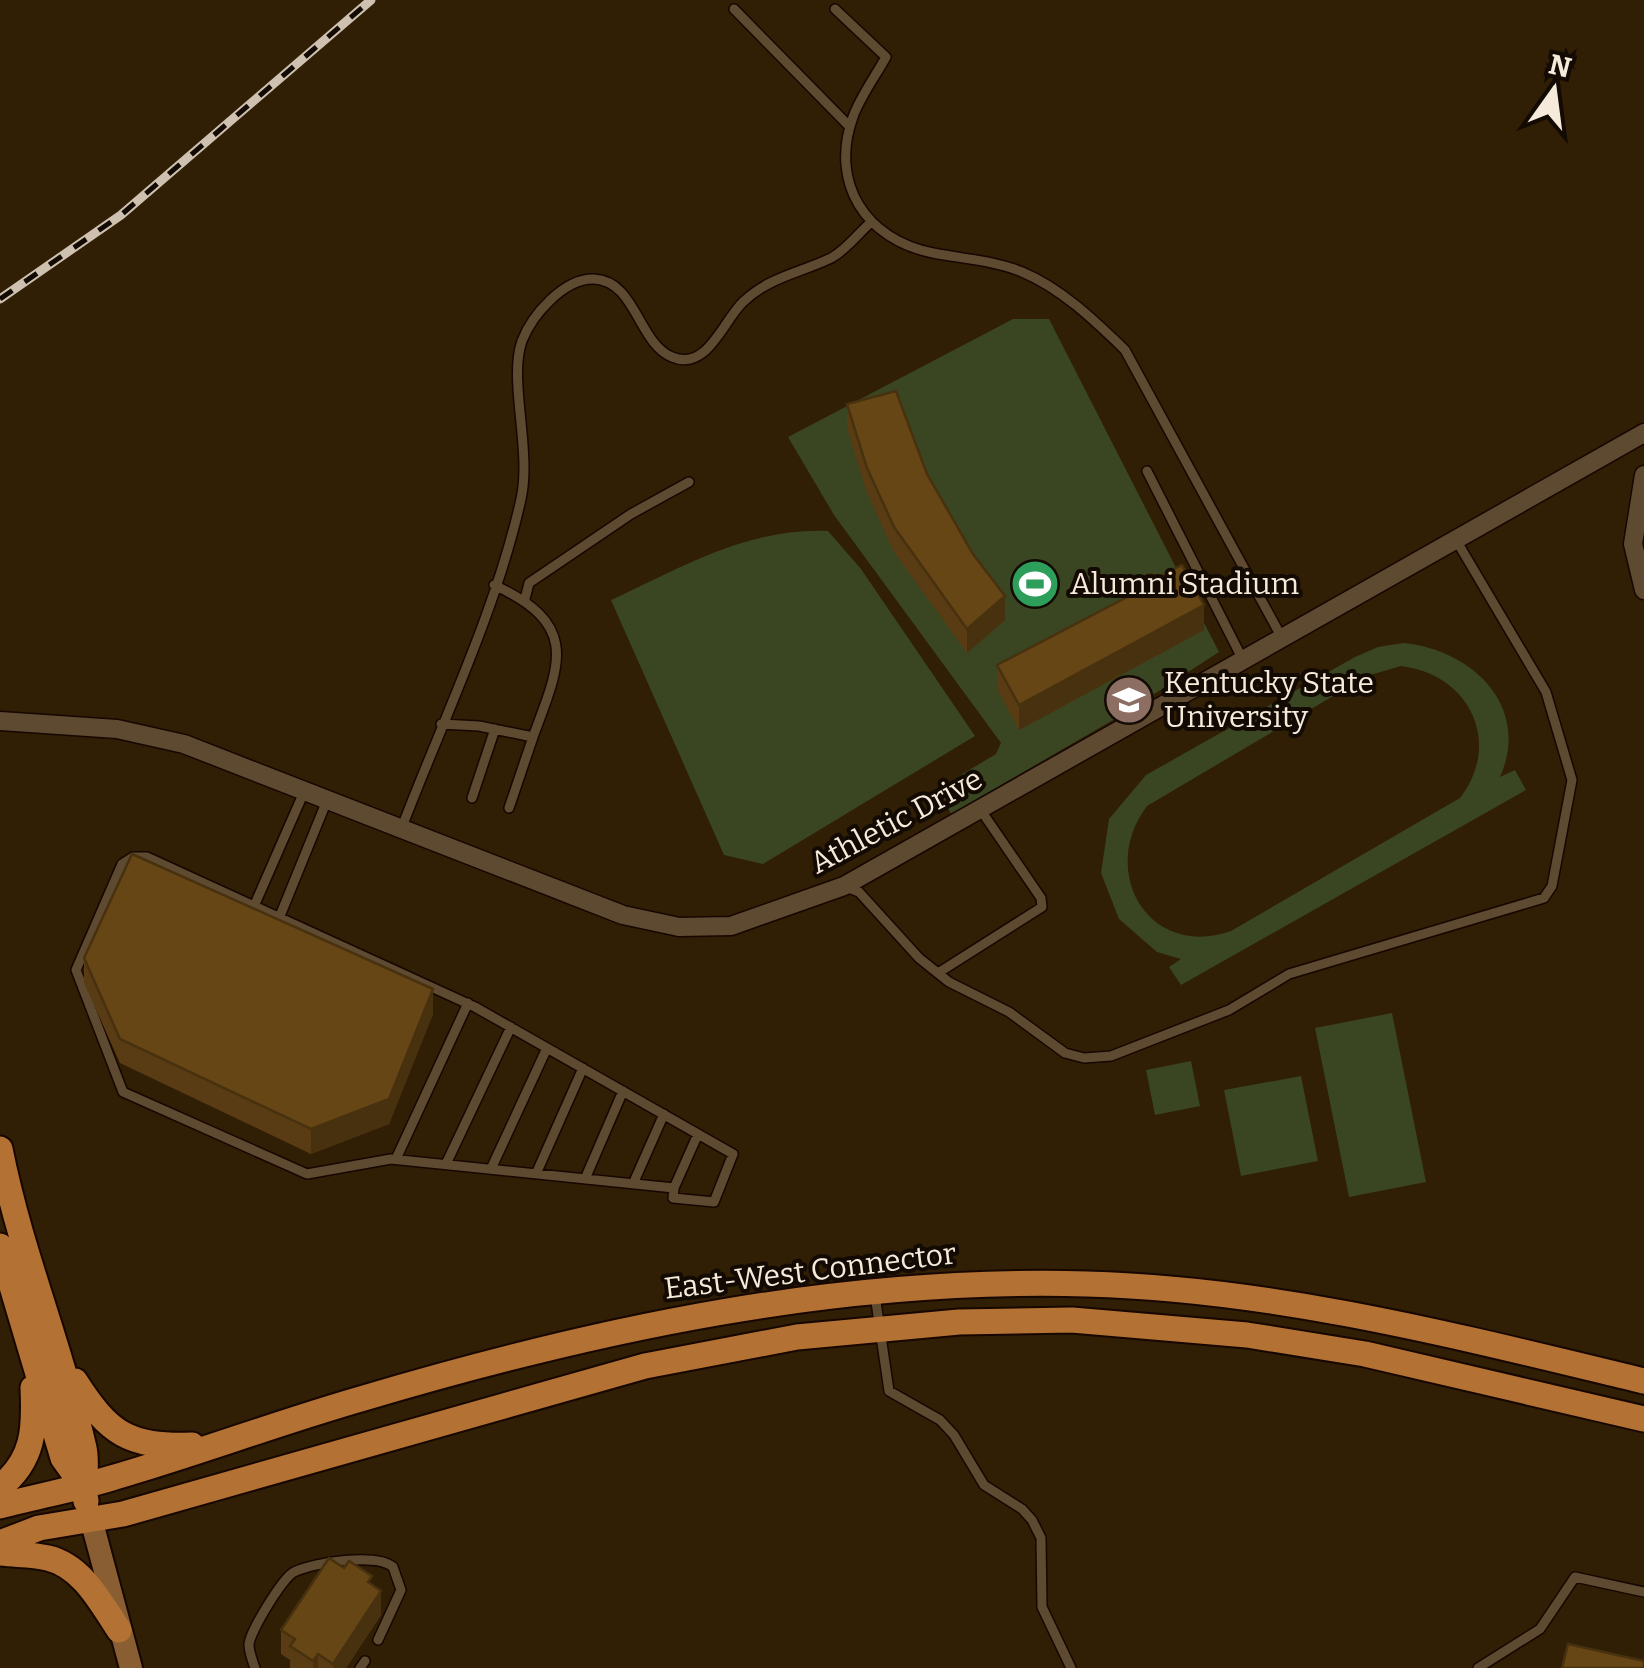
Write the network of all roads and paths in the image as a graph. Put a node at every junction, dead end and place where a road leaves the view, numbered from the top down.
1 (734, 9) dead end
2 (836, 9) dead end
3 (850, 126) junction
4 (870, 223) junction
5 (1644, 434) edge
6 (1146, 471) dead end
7 (1644, 475) edge
8 (689, 482) dead end
9 (1456, 540) junction
10 (494, 585) junction
11 (1644, 590) edge
12 (525, 600) junction
13 (1282, 638) junction
14 (1244, 660) junction
15 (0, 721) edge
16 (441, 724) junction
17 (495, 729) junction
18 (533, 737) junction
19 (305, 790) junction
20 (328, 798) junction
21 (472, 798) dead end
22 (510, 808) dead end
23 (980, 809) junction
24 (402, 828) junction
25 (844, 886) junction
26 (255, 904) junction
27 (280, 916) junction
28 (938, 973) junction
29 (468, 1003) junction
30 (511, 1027) junction
31 (548, 1048) junction
32 (583, 1068) junction
33 (624, 1091) junction
34 (664, 1114) junction
35 (698, 1134) junction
36 (0, 1149) edge
37 (396, 1159) junction
38 (446, 1164) junction
39 (491, 1169) junction
40 (536, 1174) junction
41 (585, 1180) junction
42 (633, 1184) junction
43 (674, 1188) junction
44 (0, 1246) edge
45 (875, 1290) junction
46 (879, 1328) junction
47 (60, 1359) junction
48 (32, 1363) junction
49 (1644, 1381) edge
50 (1644, 1419) edge
51 (212, 1444) junction
52 (83, 1486) junction
53 (0, 1487) edge
54 (0, 1506) edge
55 (91, 1519) junction
56 (0, 1543) edge
57 (0, 1553) edge
58 (1644, 1592) edge
59 (120, 1630) junction
60 (378, 1640) dead end
61 (131, 1668) edge
62 (255, 1668) edge
63 (1071, 1668) edge
64 (1478, 1668) edge

1 - 3 lane
2 - 3 lane
3 - 4 lane
4 - 10 lane
4 - 13 lane
5 - 9 street, Athletic Drive
6 - 14 lane
7 - 11 street
8 - 12 lane
9 - 13 street, Athletic Drive
9 - 28 lane
10 - 12 lane
10 - 16 lane
12 - 18 lane
13 - 14 street, Athletic Drive
14 - 23 street, Athletic Drive
15 - 19 street, Athletic Drive
16 - 17 lane
16 - 24 lane
17 - 18 lane
17 - 21 lane
18 - 22 lane
19 - 20 street, Athletic Drive
19 - 26 lane
20 - 24 street, Athletic Drive
20 - 27 lane
23 - 25 street, Athletic Drive
23 - 28 lane
24 - 25 street, Athletic Drive
25 - 28 lane
26 - 27 lane
26 - 37 lane
27 - 29 lane
29 - 30 lane
29 - 37 lane
30 - 31 lane
30 - 38 lane
31 - 32 lane
31 - 39 lane
32 - 33 lane
32 - 40 lane
33 - 34 lane
33 - 41 lane
34 - 35 lane
34 - 42 lane
35 - 43 lane
35 - 43 lane
36 - 47 main road
37 - 38 lane
38 - 39 lane
39 - 40 lane
40 - 41 lane
41 - 42 lane
42 - 43 lane
44 - 48 main road
45 - 46 lane
45 - 49 main road, East-West Connector
45 - 51 main road, East-West Connector
46 - 50 main road
46 - 55 main road
46 - 63 lane
47 - 51 main road
47 - 52 main road
48 - 52 main road
48 - 53 main road
51 - 52 main road, East-West Connector
52 - 54 main road, East-West Connector
52 - 55 main road
55 - 56 main road
55 - 59 street
57 - 59 main road
58 - 64 lane
59 - 61 street
60 - 62 lane

